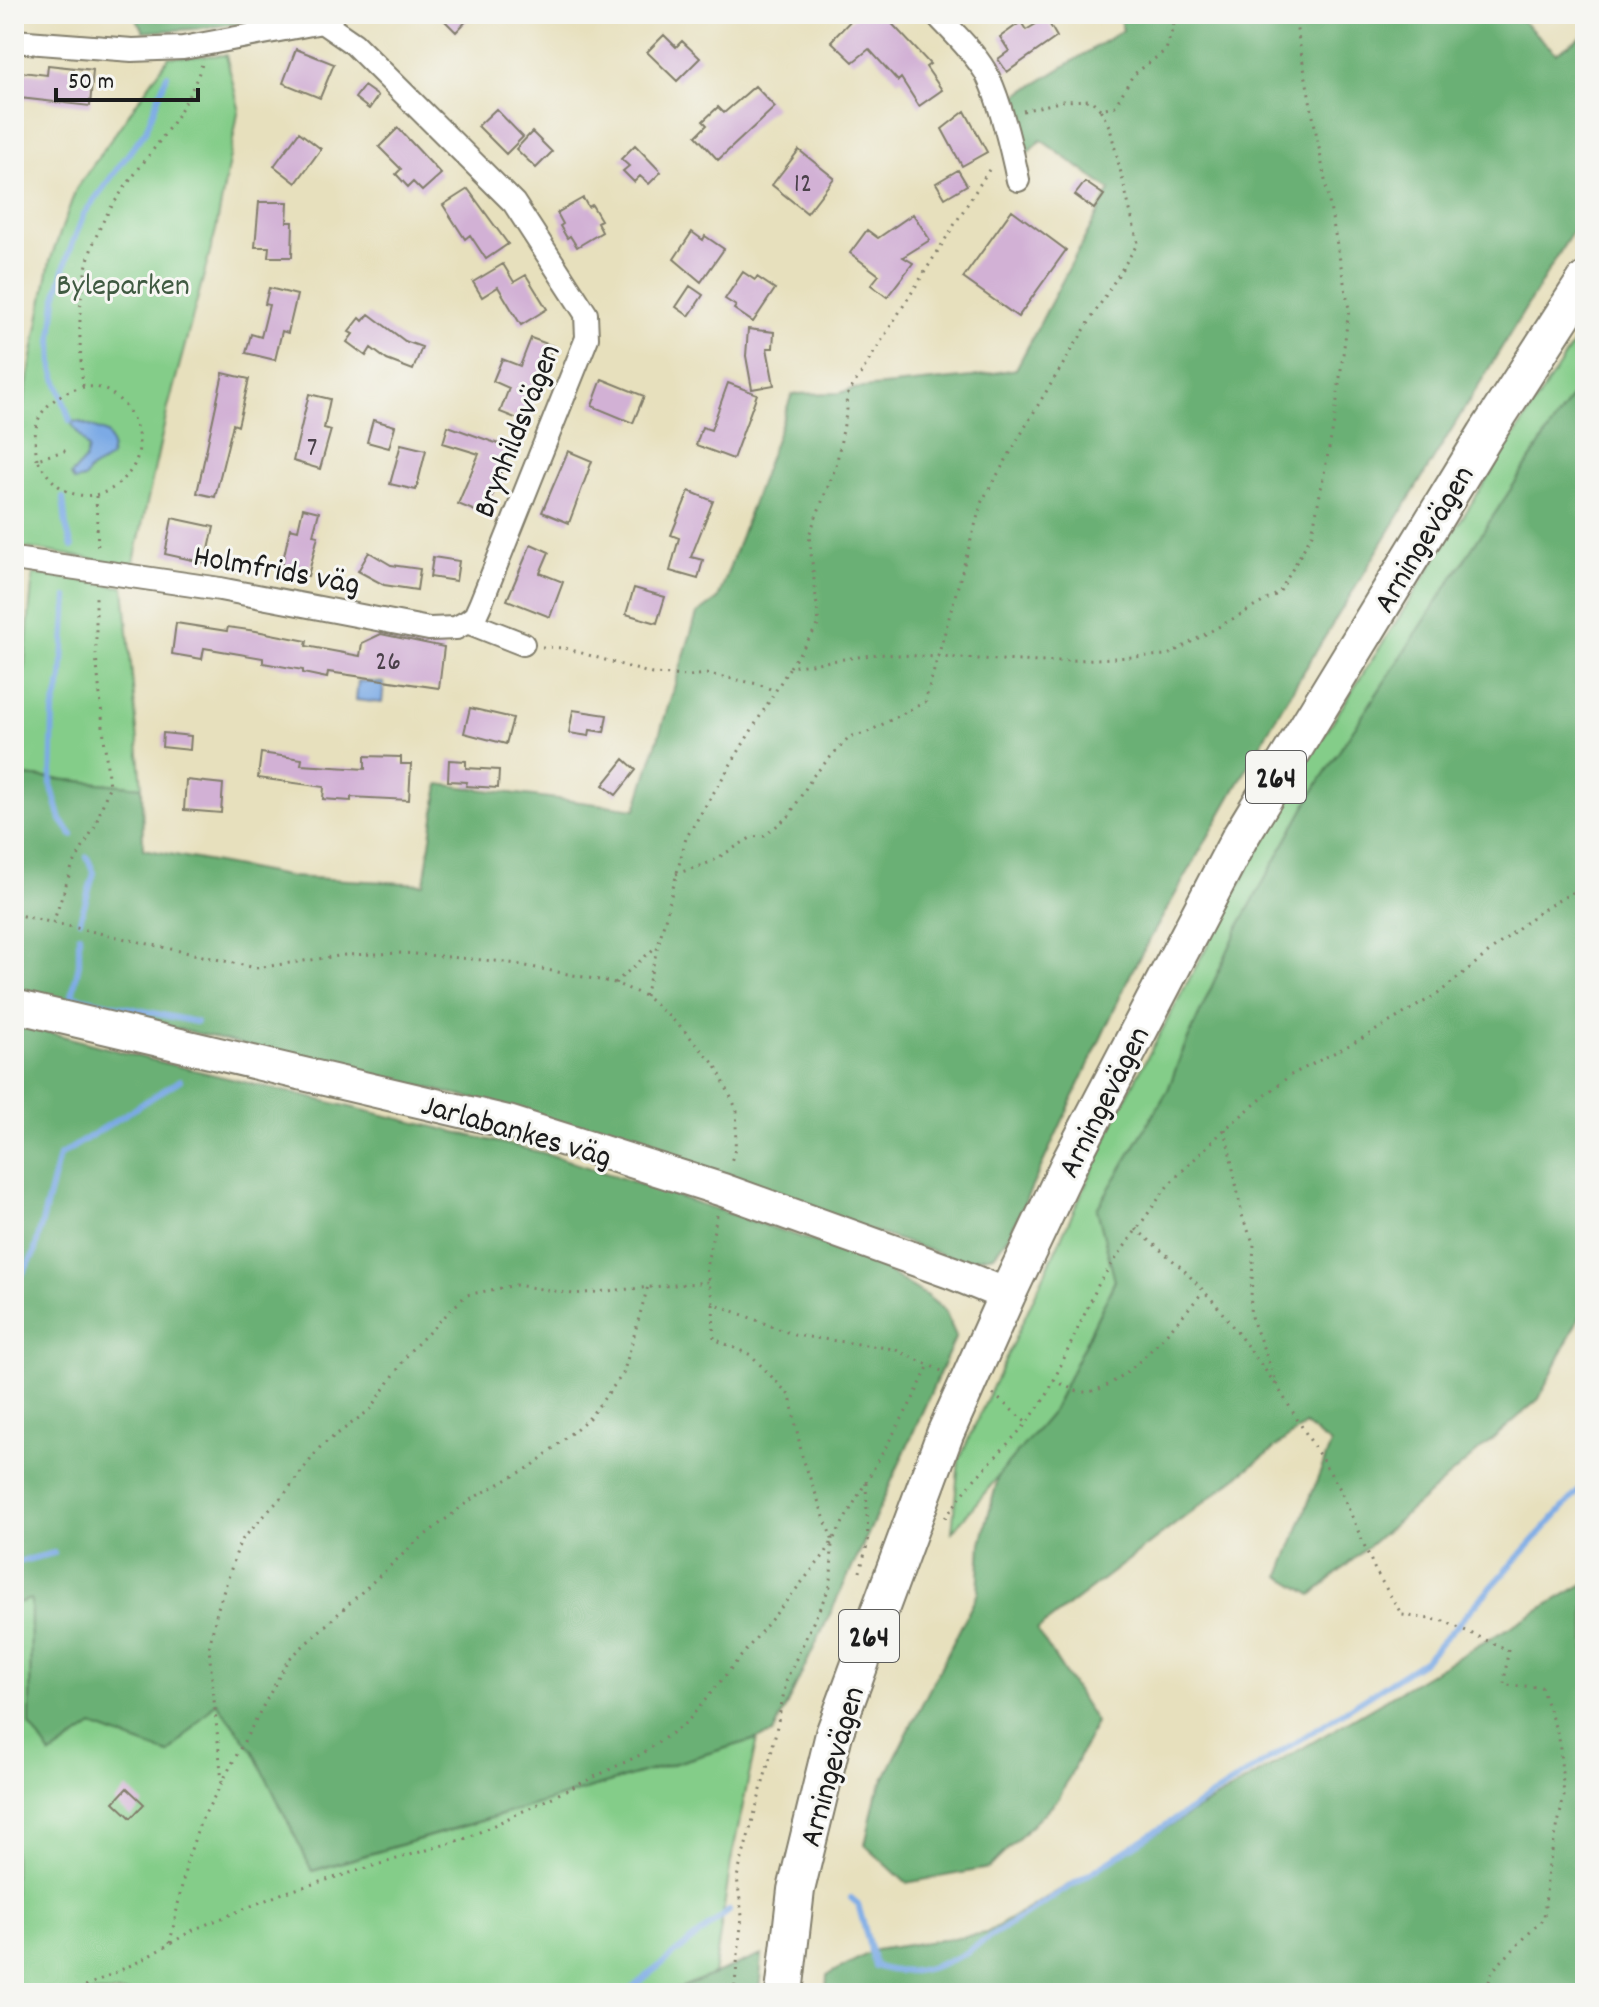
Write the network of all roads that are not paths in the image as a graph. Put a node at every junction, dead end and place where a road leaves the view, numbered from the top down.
1 (936, 14) edge
2 (329, 18) edge
3 (14, 41) edge
4 (1018, 180) dead end
5 (1585, 281) edge
6 (14, 559) edge
7 (467, 622) junction
8 (523, 644) road end
9 (14, 1006) edge
10 (1007, 1295) junction
11 (784, 1993) edge

1 - 4 street
2 - 3 street
2 - 7 street, Brynhildsvägen
5 - 10 main road, Arningevägen / 264
6 - 7 street, Holmfrids väg
7 - 8 street
9 - 10 main road, Jarlabankes väg
10 - 11 main road, Arningevägen / 264

